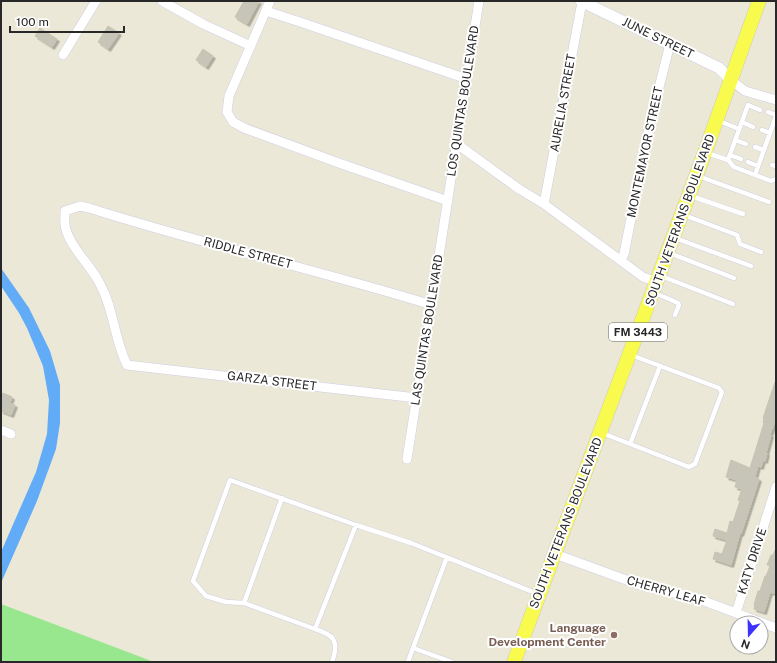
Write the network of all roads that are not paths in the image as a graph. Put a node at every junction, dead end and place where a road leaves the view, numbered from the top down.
1 (96, 1) edge
2 (162, 1) edge
3 (270, 1) edge
4 (479, 1) edge
5 (581, 1) edge
6 (759, 1) edge
7 (266, 11) junction
8 (670, 44) junction
9 (251, 46) junction
10 (63, 55) dead end
11 (467, 80) junction
12 (731, 80) junction
13 (776, 100) edge
14 (760, 110) dead end
15 (768, 112) dead end
16 (776, 116) edge
17 (717, 120) junction
18 (742, 122) junction
19 (753, 127) dead end
20 (740, 129) junction
21 (762, 130) dead end
22 (773, 130) edge
23 (735, 140) junction
24 (766, 143) junction
25 (457, 144) junction
26 (746, 144) dead end
27 (772, 145) dead end
28 (755, 147) dead end
29 (764, 150) junction
30 (705, 152) junction
31 (729, 157) junction
32 (741, 159) dead end
33 (760, 160) junction
34 (748, 162) dead end
35 (766, 162) dead end
36 (758, 166) junction
37 (755, 175) junction
38 (697, 176) junction
39 (776, 179) edge
40 (689, 195) junction
41 (448, 201) junction
42 (769, 202) dead end
43 (544, 204) junction
44 (743, 214) dead end
45 (682, 215) junction
46 (673, 237) junction
47 (760, 252) dead end
48 (668, 253) junction
49 (621, 260) junction
50 (751, 266) dead end
51 (734, 278) dead end
52 (656, 283) junction
53 (733, 304) dead end
54 (432, 305) junction
55 (675, 315) dead end
56 (630, 355) junction
57 (127, 365) joint
58 (660, 366) junction
59 (417, 398) junction
60 (1, 430) edge
61 (601, 433) junction
62 (11, 434) dead end
63 (630, 444) junction
64 (407, 459) dead end
65 (776, 487) edge
66 (282, 498) junction
67 (356, 525) junction
68 (555, 554) junction
69 (447, 557) junction
70 (540, 595) junction
71 (244, 603) junction
72 (736, 613) junction
73 (776, 628) edge
74 (315, 629) junction
75 (413, 648) junction
76 (332, 662) edge
77 (408, 662) edge
78 (452, 662) edge
79 (514, 662) edge

1 - 10 street
2 - 9 street
3 - 7 street
4 - 11 street, LOS QUINTAS BOULEVARD
5 - 8 street, JUNE STREET
5 - 43 street, AURELIA STREET
6 - 12 main road, SOUTH VETERANS BOULEVARD / FM 3443
7 - 9 street
7 - 11 street
8 - 12 street, JUNE STREET
8 - 49 street, MONTEMAYOR STREET
9 - 41 street
11 - 25 street, LOS QUINTAS BOULEVARD
12 - 13 street
12 - 17 main road, SOUTH VETERANS BOULEVARD / FM 3443
14 - 18 lane
15 - 16 lane
16 - 22 lane
17 - 20 lane
17 - 30 main road, SOUTH VETERANS BOULEVARD / FM 3443
18 - 19 lane
18 - 20 lane
20 - 23 lane
21 - 22 lane
22 - 24 lane
23 - 26 lane
23 - 31 lane
24 - 27 lane
24 - 29 lane
25 - 41 street, LOS QUINTAS BOULEVARD
25 - 43 street
28 - 29 lane
29 - 33 lane
30 - 31 lane
30 - 38 main road, SOUTH VETERANS BOULEVARD / FM 3443
31 - 32 lane
31 - 37 lane
33 - 35 lane
33 - 36 lane
34 - 36 lane
36 - 37 lane
37 - 39 lane
38 - 40 main road, SOUTH VETERANS BOULEVARD / FM 3443
38 - 42 lane
40 - 44 lane
40 - 45 main road, SOUTH VETERANS BOULEVARD / FM 3443
41 - 54 street, LAS QUINTAS BOULEVARD
43 - 49 street
45 - 46 main road, SOUTH VETERANS BOULEVARD / FM 3443
45 - 47 lane
46 - 48 main road, SOUTH VETERANS BOULEVARD / FM 3443
46 - 50 lane
48 - 51 lane
48 - 52 main road, SOUTH VETERANS BOULEVARD / FM 3443
49 - 52 street
52 - 53 lane
52 - 55 lane
52 - 56 main road, SOUTH VETERANS BOULEVARD / FM 3443
54 - 57 street, RIDDLE STREET
54 - 59 street, LAS QUINTAS BOULEVARD
56 - 58 lane
56 - 61 main road, SOUTH VETERANS BOULEVARD / FM 3443
57 - 59 street, GARZA STREET
58 - 63 lane
58 - 63 lane
59 - 64 street, LAS QUINTAS BOULEVARD
60 - 62 street
61 - 63 lane
61 - 68 main road, SOUTH VETERANS BOULEVARD / FM 3443
65 - 72 street, KATY DRIVE
66 - 67 lane
66 - 71 lane
66 - 71 lane
67 - 69 lane
67 - 74 lane
68 - 70 main road, SOUTH VETERANS BOULEVARD / FM 3443
68 - 72 street, CHERRY LEAF
69 - 70 lane
69 - 75 lane
70 - 79 main road, SOUTH VETERANS BOULEVARD / FM 3443
71 - 74 lane
72 - 73 street, CHERRY LEAF
74 - 76 lane
75 - 77 lane
75 - 78 lane

